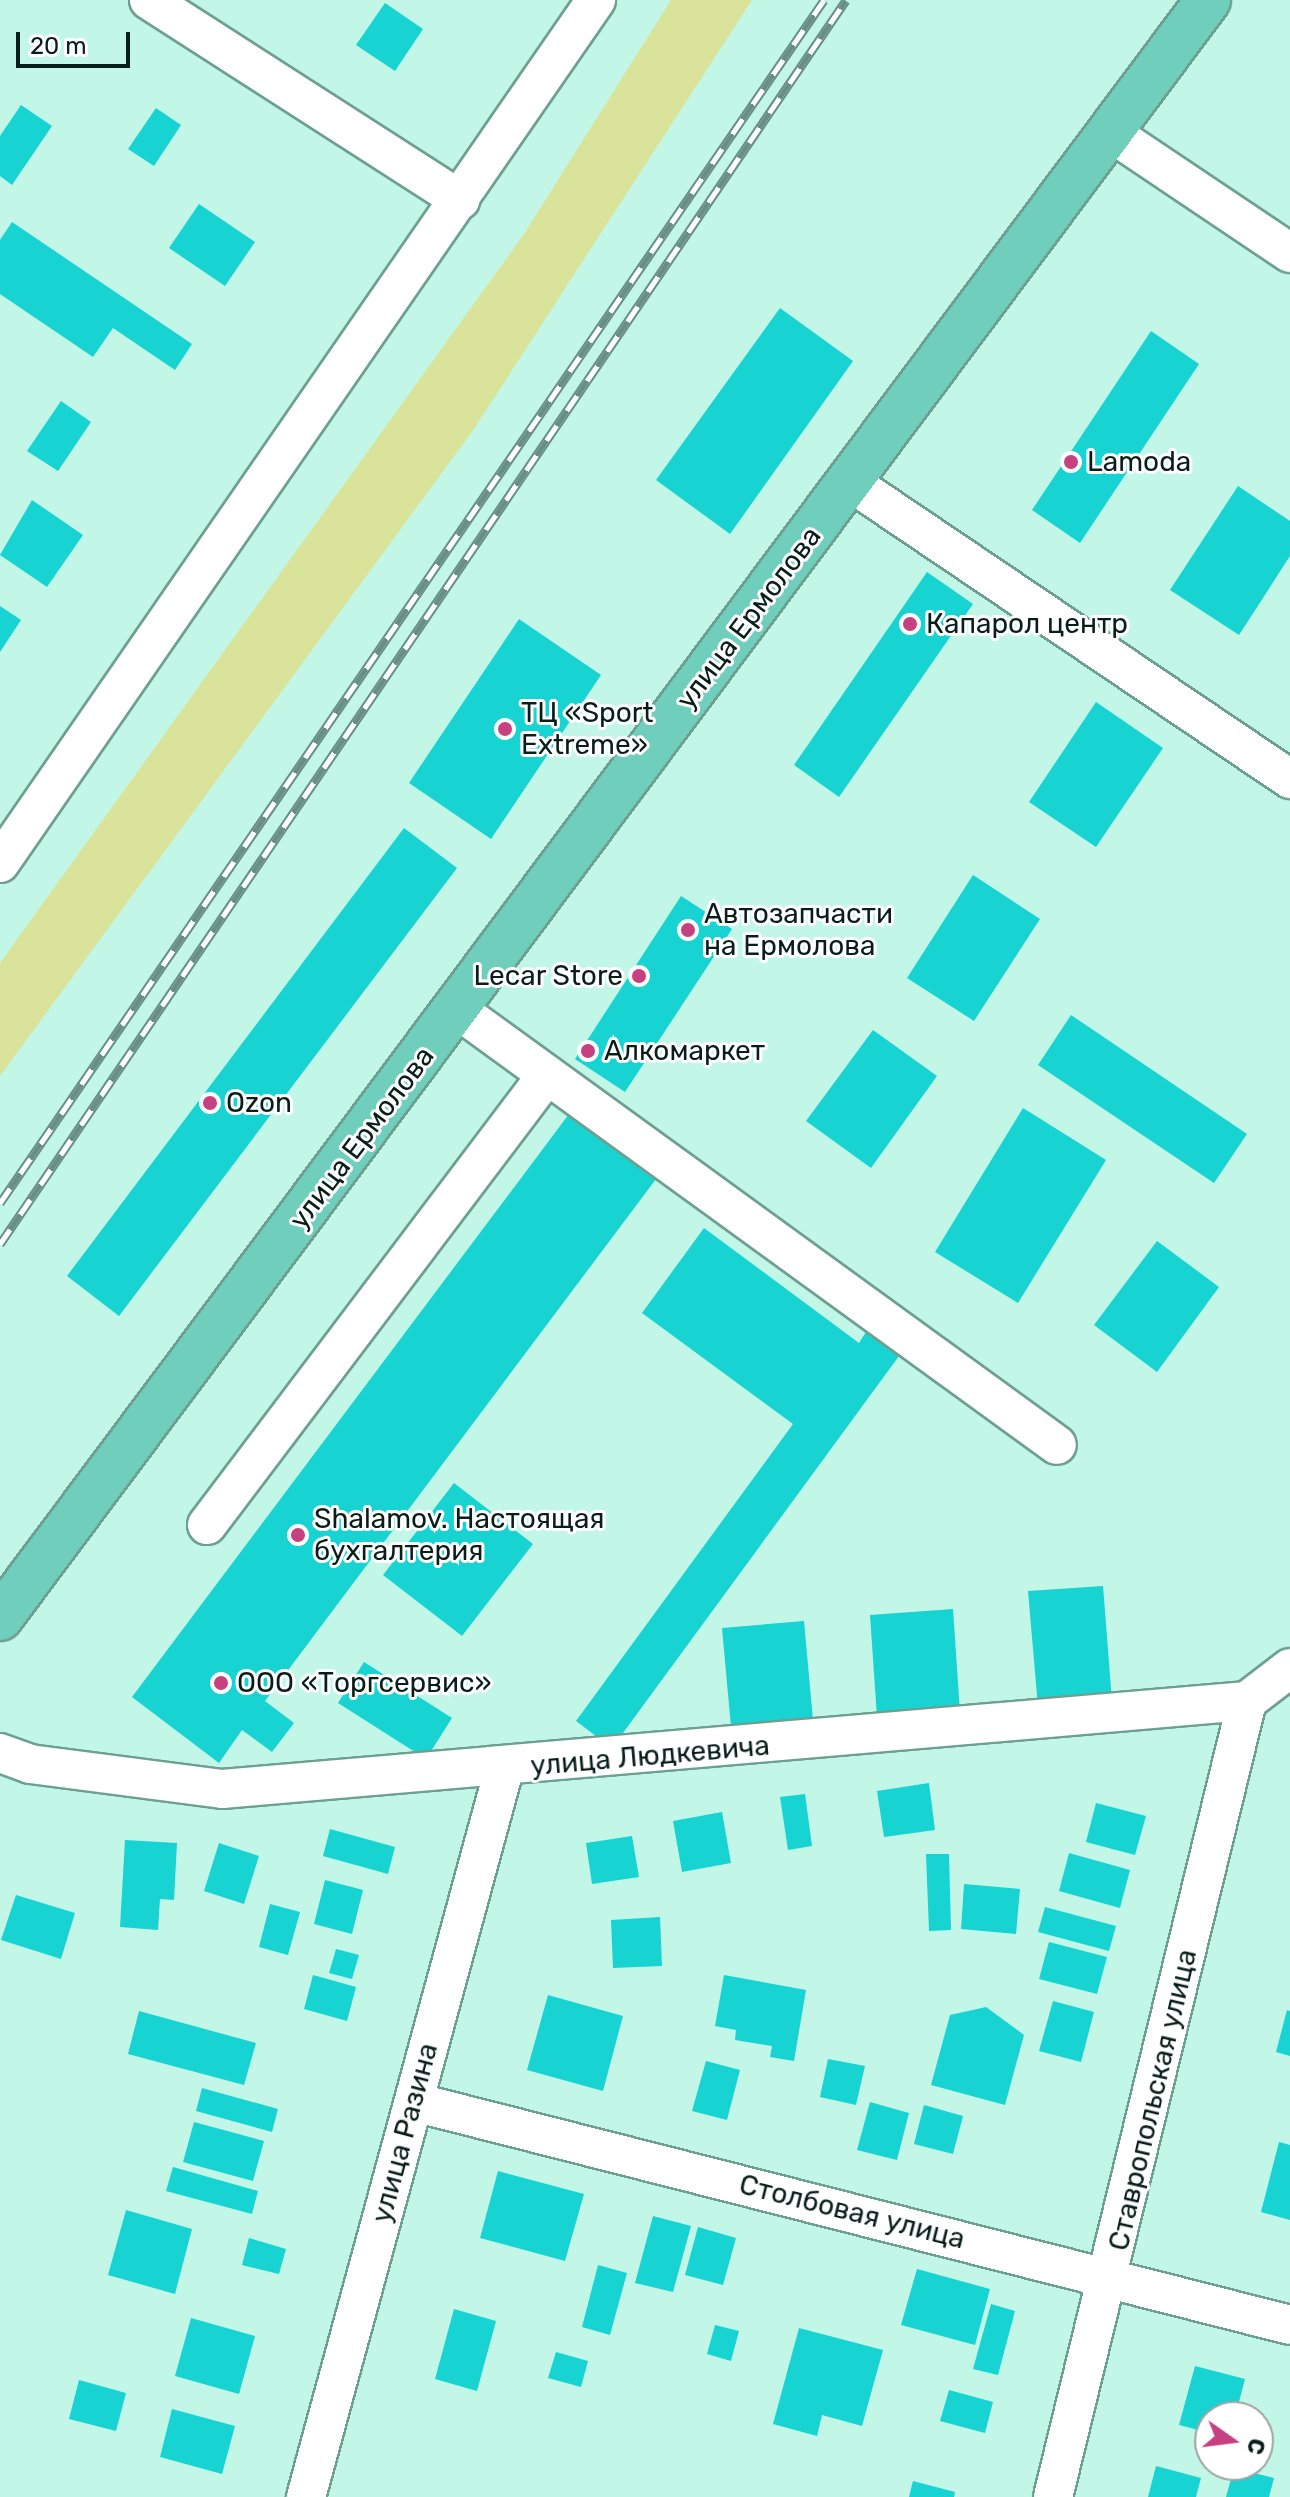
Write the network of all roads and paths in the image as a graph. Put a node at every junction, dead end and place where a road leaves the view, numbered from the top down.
1 (149, 0) edge
2 (596, 0) edge
3 (1208, 0) edge
4 (1110, 132) junction
5 (460, 200) junction
6 (1290, 253) edge
7 (850, 482) junction
8 (1290, 779) edge
9 (0, 863) edge
10 (458, 1010) junction
11 (547, 1075) junction
12 (1057, 1445) dead end
13 (207, 1525) dead end
14 (0, 1618) edge
15 (1290, 1668) edge
16 (1247, 1701) junction
17 (0, 1753) edge
18 (504, 1769) junction
19 (414, 2102) junction
20 (1112, 2277) junction
21 (1290, 2325) edge
22 (306, 2497) edge
23 (1053, 2497) edge

1 - 5 street
2 - 5 street
3 - 4 main road, улица Ермолова
4 - 6 street
4 - 7 main road, улица Ермолова
5 - 9 street
7 - 8 street
7 - 10 main road, улица Ермолова
10 - 11 street
10 - 14 main road, улица Ермолова
11 - 12 street
11 - 13 street
15 - 16 street
16 - 18 street, улица Людкевича
16 - 20 street, Ставропольская улица
17 - 18 street, улица Людкевича
18 - 19 street, улица Разина
19 - 20 street, Столбовая улица
19 - 22 street, улица Разина
20 - 21 street, Столбовая улица
20 - 23 street, Ставропольская улица

